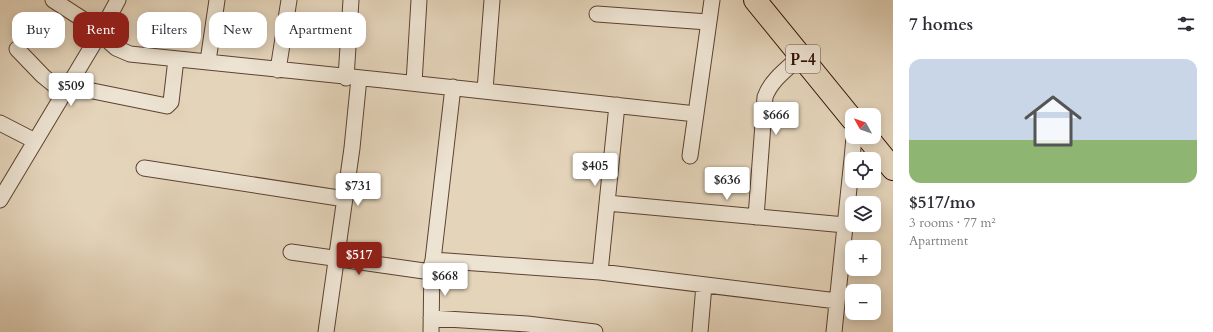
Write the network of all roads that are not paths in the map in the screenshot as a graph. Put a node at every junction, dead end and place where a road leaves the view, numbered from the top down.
1 (53, 0) edge
2 (118, 0) edge
3 (217, 0) edge
4 (289, 0) edge
5 (352, 0) edge
6 (419, 0) edge
7 (492, 0) edge
8 (712, 0) edge
9 (755, 0) edge
10 (73, 12) edge
11 (111, 12) edge
12 (597, 14) dead end
13 (708, 22) junction
14 (91, 48) edge
15 (116, 48) edge
16 (17, 49) dead end
17 (801, 56) junction
18 (176, 59) junction
19 (208, 62) junction
20 (278, 70) junction
21 (353, 78) junction
22 (414, 83) junction
23 (454, 87) junction
24 (66, 90) junction
25 (485, 90) junction
26 (617, 105) junction
27 (845, 110) edge
28 (696, 114) junction
29 (0, 123) edge
30 (35, 141) junction
31 (873, 144) edge
32 (690, 156) dead end
33 (144, 168) dead end
34 (893, 168) edge
35 (345, 199) junction
36 (0, 200) edge
37 (607, 203) junction
38 (756, 217) junction
39 (845, 225) joint
40 (291, 252) dead end
41 (337, 259) junction
42 (432, 266) junction
43 (600, 272) junction
44 (704, 285) junction
45 (837, 301) junction
46 (431, 325) edge
47 (326, 332) edge
48 (595, 332) edge
49 (700, 332) edge
50 (834, 332) edge

1 - 10 street
2 - 11 street
3 - 19 street
4 - 20 street
5 - 21 street
6 - 22 street
7 - 25 street
8 - 13 street
9 - 17 main road, P-4
12 - 13 street
13 - 28 street
14 - 24 street
15 - 18 street
16 - 24 street
17 - 27 main road, P-4
17 - 38 street
18 - 19 street
18 - 24 street
19 - 20 street
20 - 21 street
21 - 22 street
21 - 35 street
22 - 23 street
23 - 25 street
23 - 42 street
24 - 30 street
25 - 26 street
26 - 28 street
26 - 37 street
28 - 32 street
29 - 30 street
30 - 36 street
31 - 34 main road
33 - 35 street
35 - 41 street
37 - 38 street
37 - 43 street
38 - 39 street
39 - 45 street
40 - 41 street
41 - 42 street
41 - 47 street
42 - 43 street
42 - 46 street
43 - 44 street
44 - 45 street
44 - 49 street
45 - 50 street
46 - 48 street

